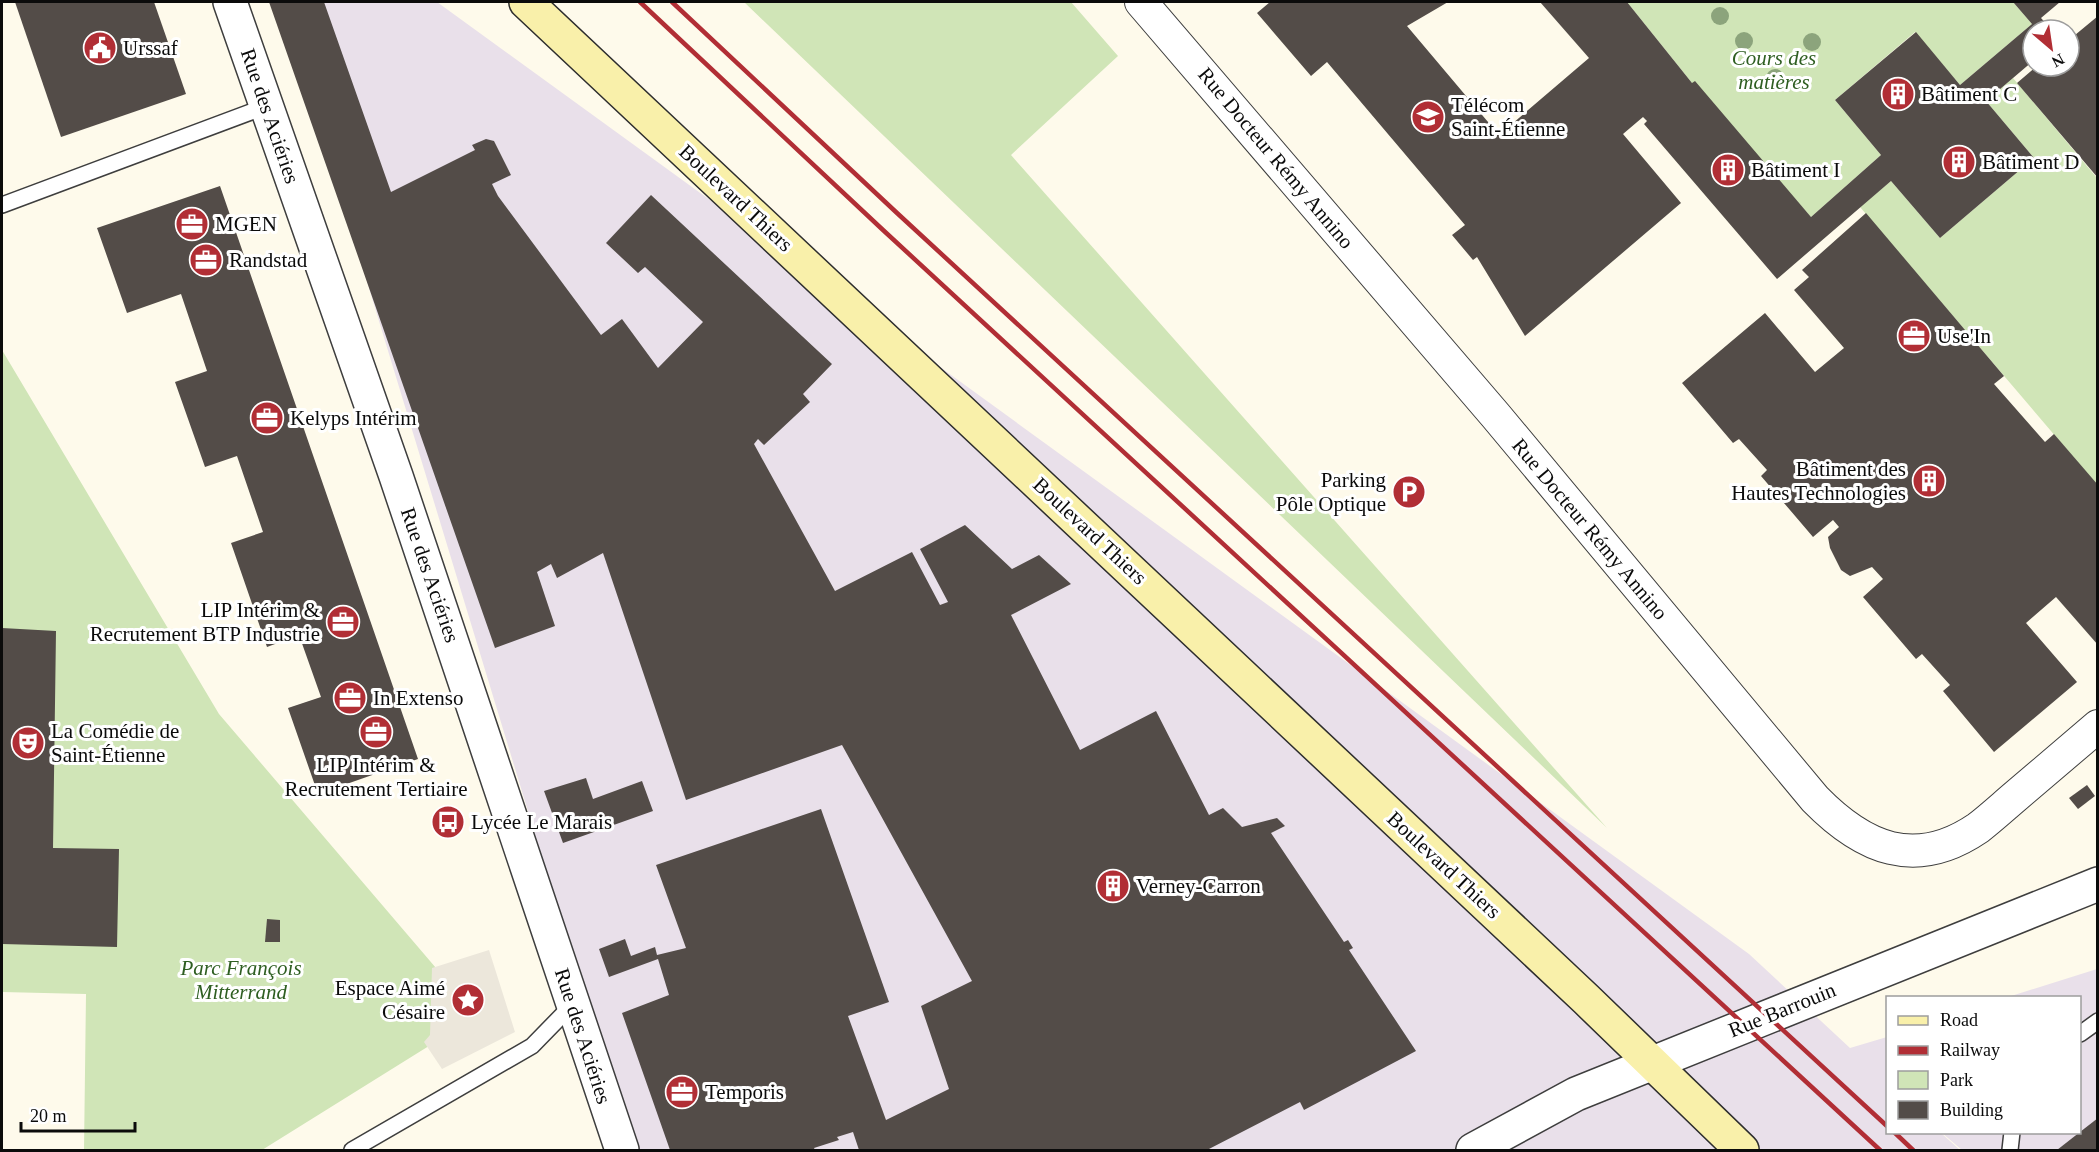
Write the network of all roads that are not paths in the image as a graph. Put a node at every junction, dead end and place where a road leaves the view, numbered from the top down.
1 (230, 2) edge
2 (526, 2) edge
3 (1141, 2) edge
4 (267, 106) junction
5 (2, 205) edge
6 (2097, 726) edge
7 (2097, 884) edge
8 (572, 1005) junction
9 (2097, 1021) edge
10 (2081, 1033) edge
11 (1653, 1062) junction
12 (2012, 1134) edge
13 (352, 1150) edge
14 (622, 1150) edge
15 (1473, 1150) edge
16 (1742, 1150) edge
17 (2010, 1150) edge

1 - 4 street, Rue des Aciéries
2 - 11 main road, Boulevard Thiers
3 - 6 street, Rue Docteur Rémy Annino
4 - 5 lane
4 - 8 street, Rue des Aciéries
7 - 11 street, Rue Barrouin
8 - 13 lane
8 - 14 street, Rue des Aciéries
9 - 10 lane
11 - 15 street, Rue Barrouin
11 - 16 main road, Boulevard Thiers
12 - 17 lane

